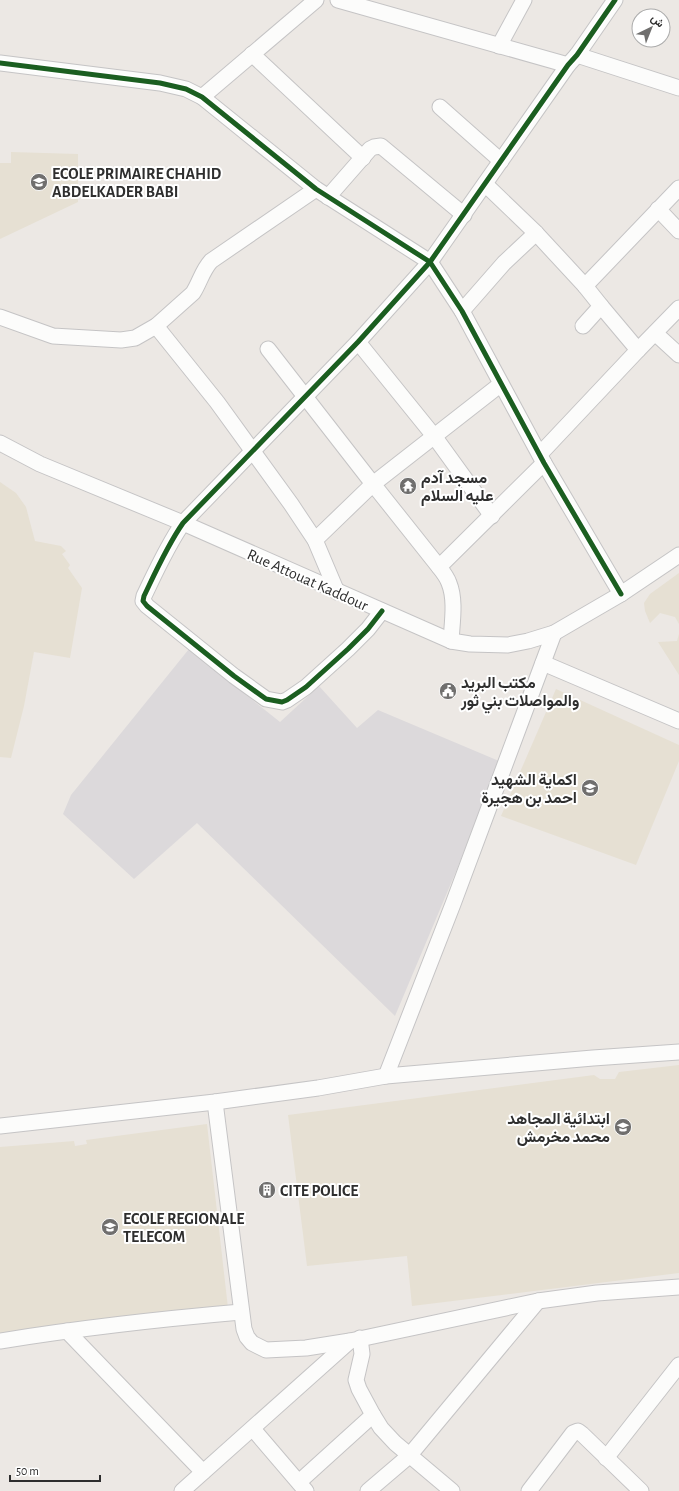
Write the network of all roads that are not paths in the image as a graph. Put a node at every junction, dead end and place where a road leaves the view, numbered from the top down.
1 (316, 0) edge
2 (338, 0) edge
3 (612, 1) edge
4 (517, 3) edge
5 (500, 46) junction
6 (252, 54) junction
7 (573, 60) junction
8 (0, 63) edge
9 (679, 88) edge
10 (202, 97) junction
11 (440, 107) dead end
12 (363, 158) junction
13 (501, 161) junction
14 (485, 184) junction
15 (679, 188) edge
16 (322, 193) junction
17 (658, 209) junction
18 (464, 215) junction
19 (679, 232) edge
20 (536, 233) junction
21 (430, 262) junction
22 (585, 286) junction
23 (601, 306) junction
24 (679, 308) edge
25 (462, 311) junction
26 (0, 317) edge
27 (156, 326) junction
28 (583, 326) dead end
29 (656, 333) junction
30 (358, 342) junction
31 (268, 349) dead end
32 (638, 350) junction
33 (679, 355) edge
34 (501, 384) junction
35 (306, 397) junction
36 (434, 436) junction
37 (0, 443) edge
38 (253, 451) junction
39 (0, 455) edge
40 (542, 459) junction
41 (40, 464) junction
42 (373, 484) junction
43 (492, 516) junction
44 (182, 523) junction
45 (315, 540) junction
46 (679, 556) edge
47 (439, 567) junction
48 (337, 592) junction
49 (621, 594) junction
50 (382, 611) junction
51 (554, 633) junction
52 (451, 641) junction
53 (543, 664) junction
54 (679, 721) edge
55 (679, 1052) edge
56 (386, 1076) junction
57 (215, 1102) junction
58 (0, 1126) edge
59 (679, 1287) edge
60 (538, 1301) junction
61 (241, 1312) junction
62 (66, 1331) junction
63 (355, 1340) junction
64 (0, 1341) edge
65 (679, 1365) edge
66 (373, 1415) junction
67 (253, 1429) junction
68 (409, 1456) junction
69 (606, 1458) junction
70 (203, 1472) junction
71 (302, 1487) edge
72 (182, 1491) edge
73 (368, 1491) edge
74 (452, 1491) edge
75 (529, 1491) edge
76 (640, 1491) edge

1 - 6 street
2 - 5 street
3 - 7 street
4 - 5 street
5 - 7 street
6 - 10 street
6 - 12 street
7 - 9 street
7 - 13 street
8 - 10 street
10 - 16 street
11 - 13 street
12 - 16 street
12 - 18 street
13 - 14 street
14 - 18 street
14 - 20 street
15 - 17 street
16 - 21 street
16 - 27 street
17 - 19 street
17 - 22 street
18 - 21 street
20 - 22 street
20 - 25 street
21 - 25 street
21 - 30 street
22 - 23 street
23 - 28 street
23 - 32 street
24 - 29 street
25 - 34 street
26 - 27 street
27 - 38 street
29 - 32 street
29 - 33 street
30 - 35 street
30 - 36 street
31 - 35 street
32 - 40 street
34 - 36 street
34 - 40 street
35 - 38 street
35 - 42 street
36 - 42 street
36 - 43 street
37 - 41 street, Rue Attouat Kaddour
38 - 44 street
38 - 45 street
39 - 41 street
40 - 43 street
40 - 49 street
41 - 44 street, Rue Attouat Kaddour
42 - 45 street
42 - 47 street
43 - 47 street
44 - 48 street, Rue Attouat Kaddour
44 - 50 street
45 - 48 street
46 - 49 street, Rue Attouat Kaddour
47 - 52 street
48 - 50 street, Rue Attouat Kaddour
49 - 51 street, Rue Attouat Kaddour
50 - 52 street, Rue Attouat Kaddour
51 - 52 street, Rue Attouat Kaddour
51 - 53 street
53 - 54 street
53 - 56 street
55 - 56 street
56 - 57 street
57 - 58 street
57 - 61 street
59 - 60 street
60 - 63 street
60 - 68 street
61 - 62 street
61 - 63 street
62 - 64 street
62 - 70 street
63 - 66 street
63 - 67 street
65 - 69 street
66 - 68 street
66 - 71 street
67 - 70 street
67 - 71 street
68 - 73 street
68 - 74 street
69 - 75 street
69 - 76 street
70 - 72 street

